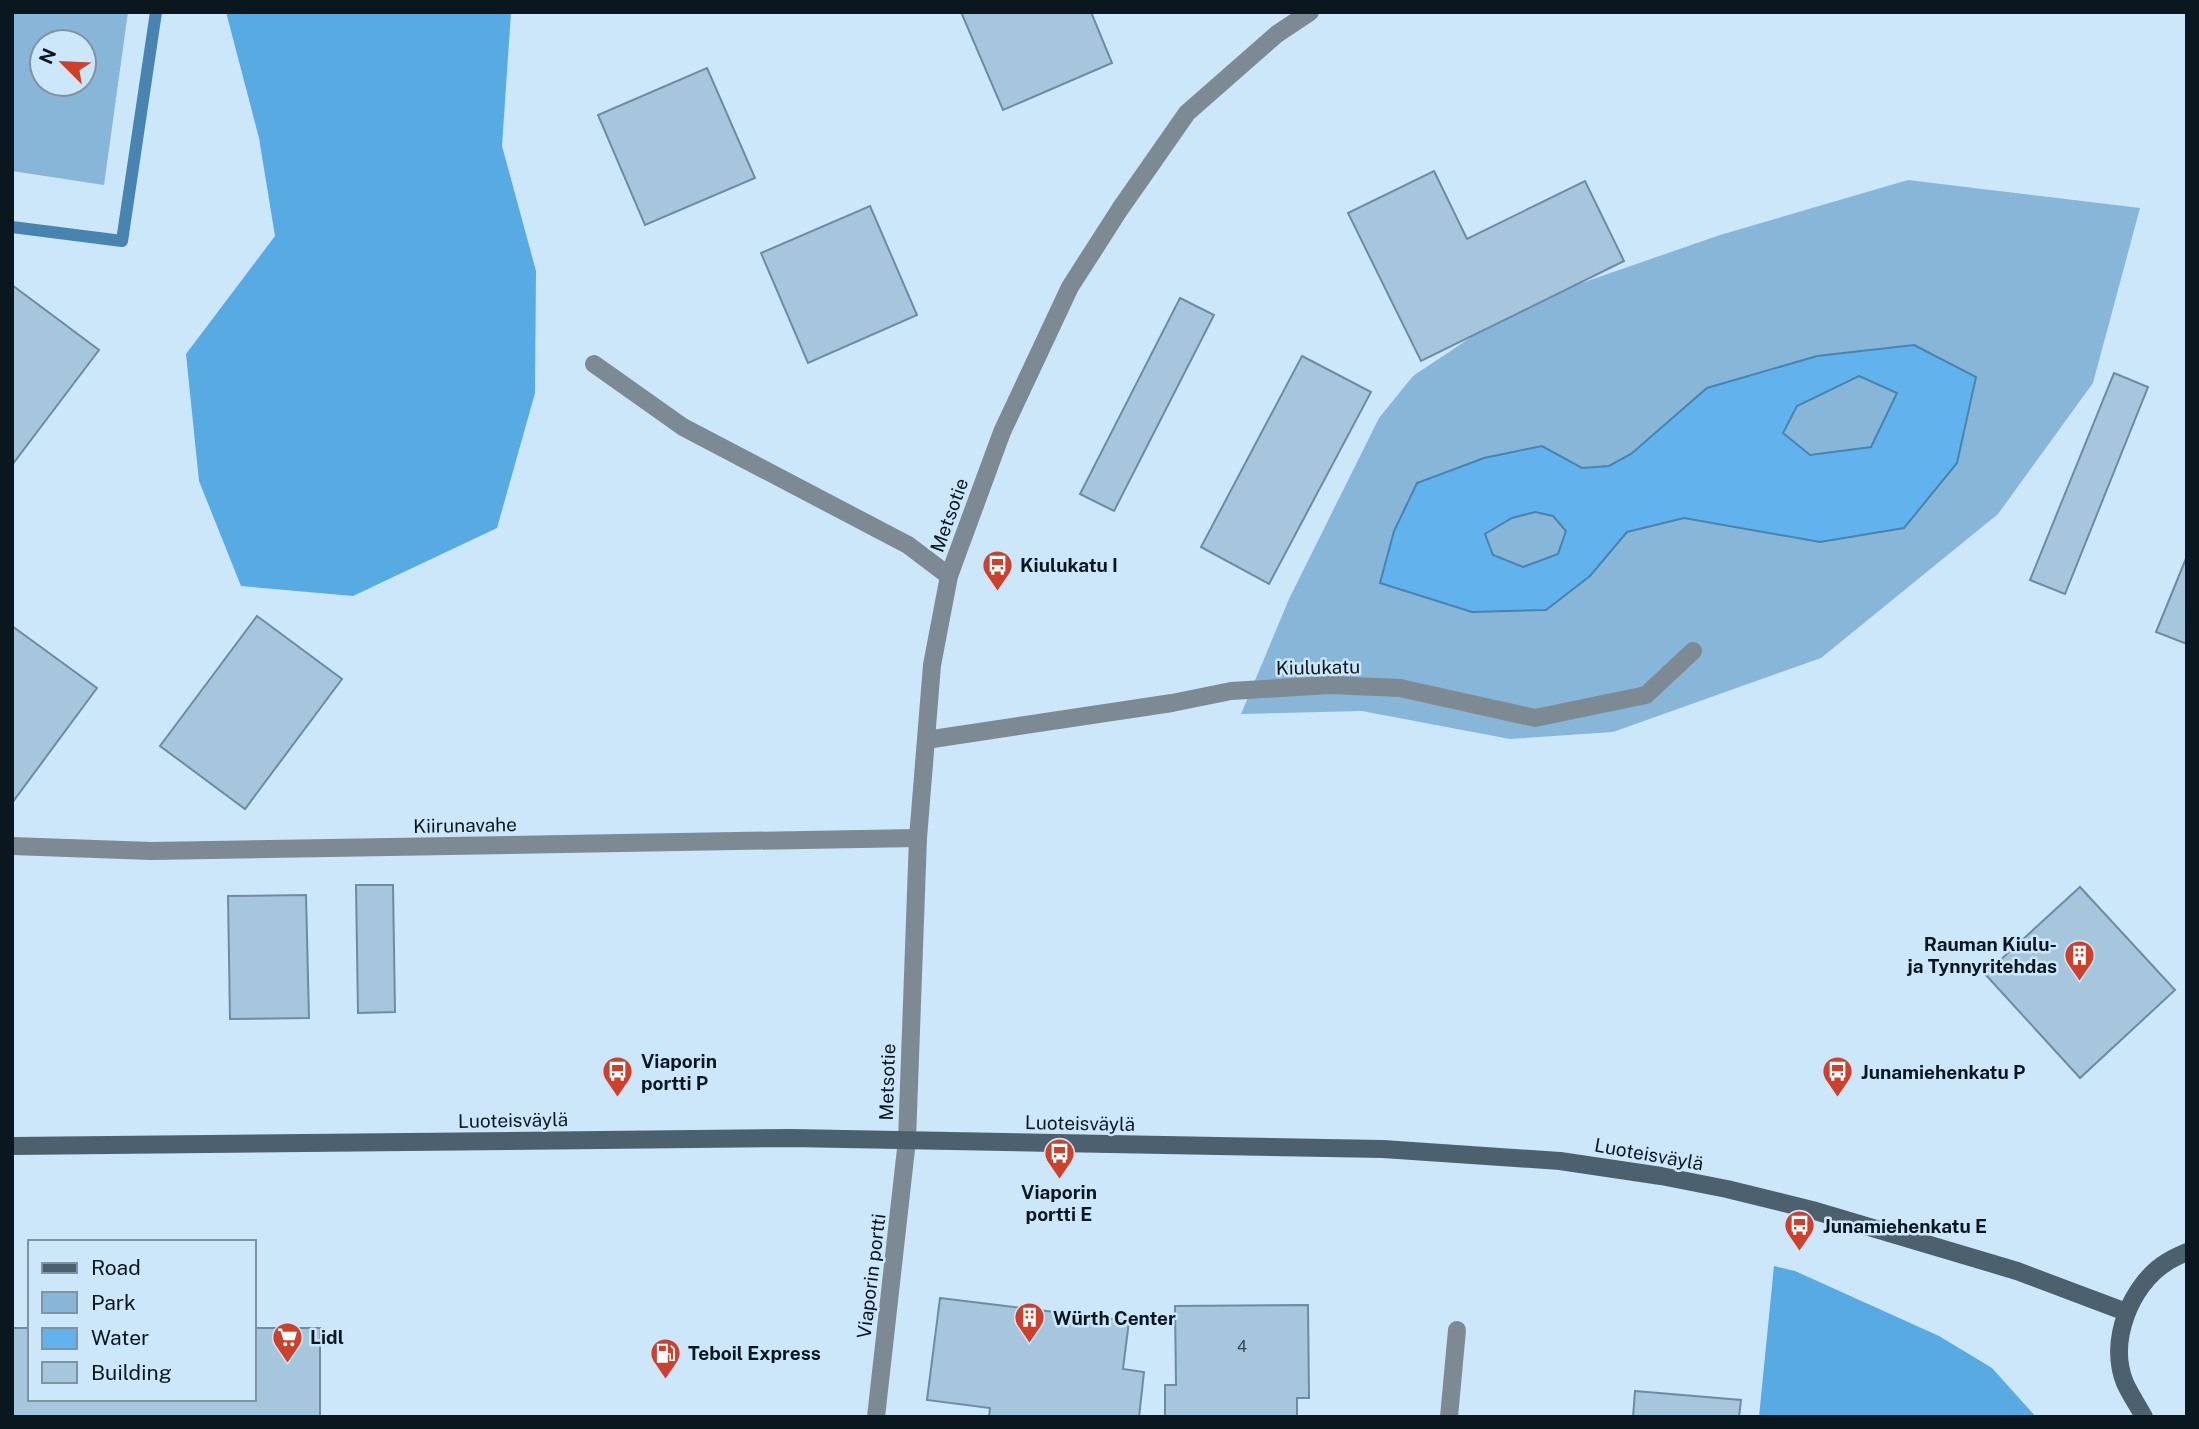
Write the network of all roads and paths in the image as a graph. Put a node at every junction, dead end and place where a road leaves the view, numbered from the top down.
1 (1310, 12) edge
2 (594, 364) dead end
3 (949, 576) junction
4 (1693, 651) dead end
5 (926, 740) junction
6 (918, 838) junction
7 (12, 846) edge
8 (907, 1140) junction
9 (12, 1146) edge
10 (2187, 1252) edge
11 (2126, 1312) junction
12 (1457, 1330) dead end
13 (876, 1417) edge
14 (1449, 1417) edge
15 (2144, 1417) edge

1 - 3 street, Metsotie
2 - 3 street
3 - 5 street, Metsotie
4 - 5 street, Kiulukatu
5 - 6 street, Metsotie
6 - 7 street, Kiirunavahe
6 - 8 street, Metsotie
8 - 9 main road, Luoteisväylä
8 - 11 main road, Luoteisväylä
8 - 13 street, Viaporin portti
10 - 11 main road
11 - 15 main road
12 - 14 street

